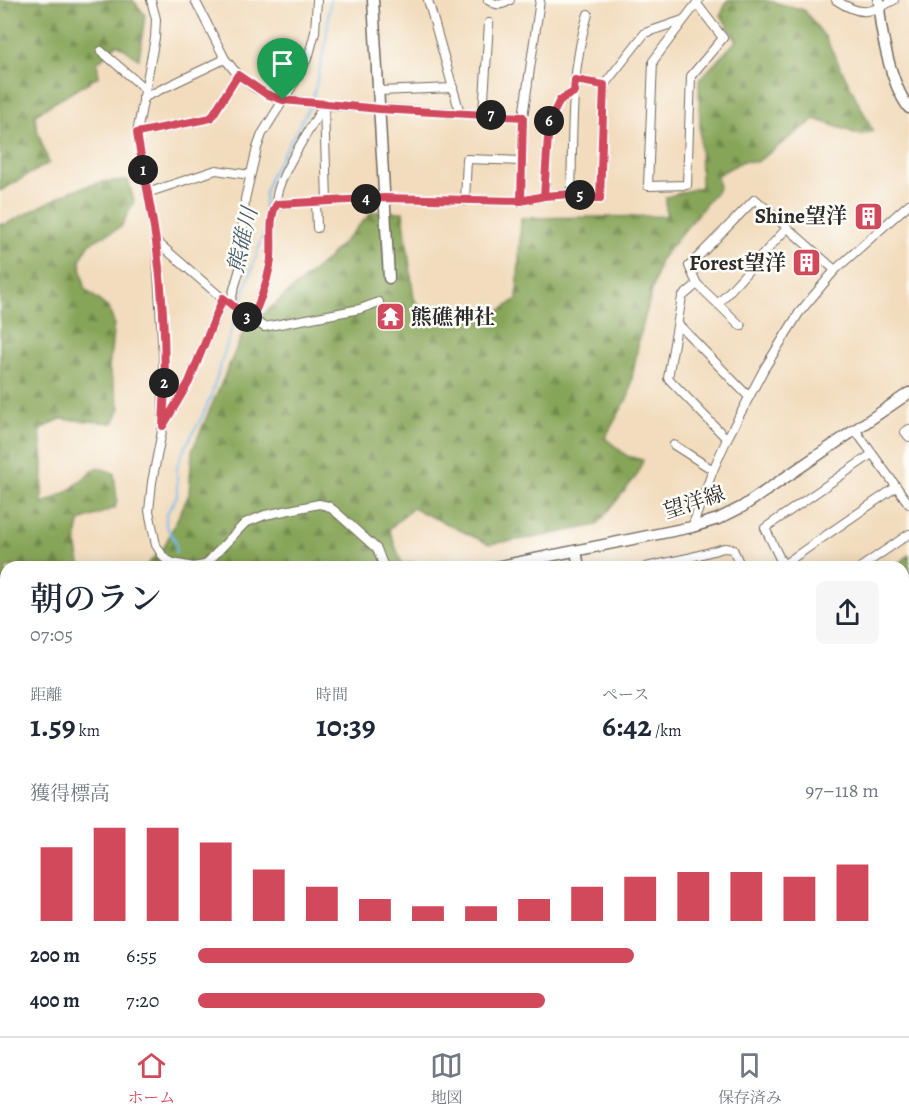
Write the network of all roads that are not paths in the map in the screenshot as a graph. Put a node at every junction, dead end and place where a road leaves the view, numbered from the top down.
1 (151, 0) edge
2 (195, 0) edge
3 (317, 0) edge
4 (374, 0) edge
5 (428, 0) edge
6 (488, 0) edge
7 (510, 0) edge
8 (540, 0) edge
9 (836, 0) edge
10 (894, 0) edge
11 (698, 2) edge
12 (879, 4) edge
13 (588, 14) dead end
14 (683, 20) junction
15 (489, 23) dead end
16 (101, 51) dead end
17 (225, 58) junction
18 (238, 75) junction
19 (575, 80) junction
20 (604, 85) junction
21 (453, 88) junction
22 (379, 91) junction
23 (574, 92) junction
24 (144, 93) junction
25 (283, 100) junction
26 (320, 105) junction
27 (909, 108) edge
28 (380, 109) junction
29 (460, 113) junction
30 (483, 114) junction
31 (523, 117) junction
32 (137, 133) junction
33 (521, 161) junction
34 (250, 175) junction
35 (147, 193) junction
36 (571, 194) junction
37 (544, 196) junction
38 (384, 198) junction
39 (327, 201) junction
40 (465, 201) junction
41 (521, 201) junction
42 (316, 202) junction
43 (277, 204) junction
44 (909, 204) edge
45 (317, 228) dead end
46 (787, 228) junction
47 (156, 241) junction
48 (835, 270) junction
49 (389, 278) dead end
50 (697, 284) junction
51 (379, 302) dead end
52 (229, 303) junction
53 (718, 304) junction
54 (251, 320) junction
55 (679, 325) junction
56 (741, 326) dead end
57 (909, 393) edge
58 (749, 397) junction
59 (163, 426) junction
60 (909, 429) edge
61 (855, 430) junction
62 (909, 437) edge
63 (727, 440) junction
64 (674, 445) dead end
65 (872, 454) junction
66 (712, 470) junction
67 (896, 487) junction
68 (909, 504) edge
69 (692, 527) junction
70 (909, 534) edge
71 (576, 551) junction
72 (170, 561) edge
73 (209, 561) edge
74 (382, 561) edge
75 (525, 561) edge
76 (578, 561) edge
77 (674, 561) edge
78 (738, 561) edge
79 (781, 561) edge
80 (789, 561) edge
81 (870, 561) edge

1 - 24 street
2 - 17 street
3 - 25 street
4 - 22 street
5 - 21 street
6 - 7 street
8 - 31 street
9 - 12 street
10 - 12 street
11 - 14 street
11 - 14 street
12 - 27 street
13 - 19 street
14 - 20 street
15 - 30 street
16 - 24 street
17 - 18 street
17 - 24 street
18 - 25 street
18 - 32 street
19 - 20 street
19 - 23 street
20 - 36 street
21 - 22 street
21 - 29 street
22 - 28 street
23 - 36 street
23 - 37 street
24 - 32 street
25 - 26 street
25 - 34 street
26 - 28 street
26 - 39 street
26 - 43 street
28 - 29 street
28 - 38 street
29 - 30 street
30 - 31 street
31 - 33 street
32 - 35 street
33 - 40 street
33 - 41 street
34 - 35 street
34 - 52 street
35 - 47 street
36 - 37 street
37 - 41 street
38 - 39 street
38 - 40 street
38 - 49 street
39 - 42 street
40 - 41 street
42 - 43 street
42 - 45 street
43 - 54 street
44 - 48 street
46 - 48 street
46 - 50 street
46 - 53 street
47 - 52 street
47 - 59 street
48 - 58 street
50 - 53 street
50 - 55 street
51 - 54 street
52 - 54 street
52 - 59 street
53 - 56 street
55 - 58 street
55 - 63 street
57 - 61 street, 望洋線
58 - 63 street
59 - 72 street
60 - 62 street
61 - 65 street
61 - 69 street, 望洋線
63 - 66 street
64 - 66 street
65 - 67 street
65 - 79 street
66 - 69 street
67 - 68 street
67 - 80 street
69 - 71 street, 望洋線
70 - 81 street
71 - 75 street, 望洋線
71 - 76 street
73 - 74 street
77 - 78 street

